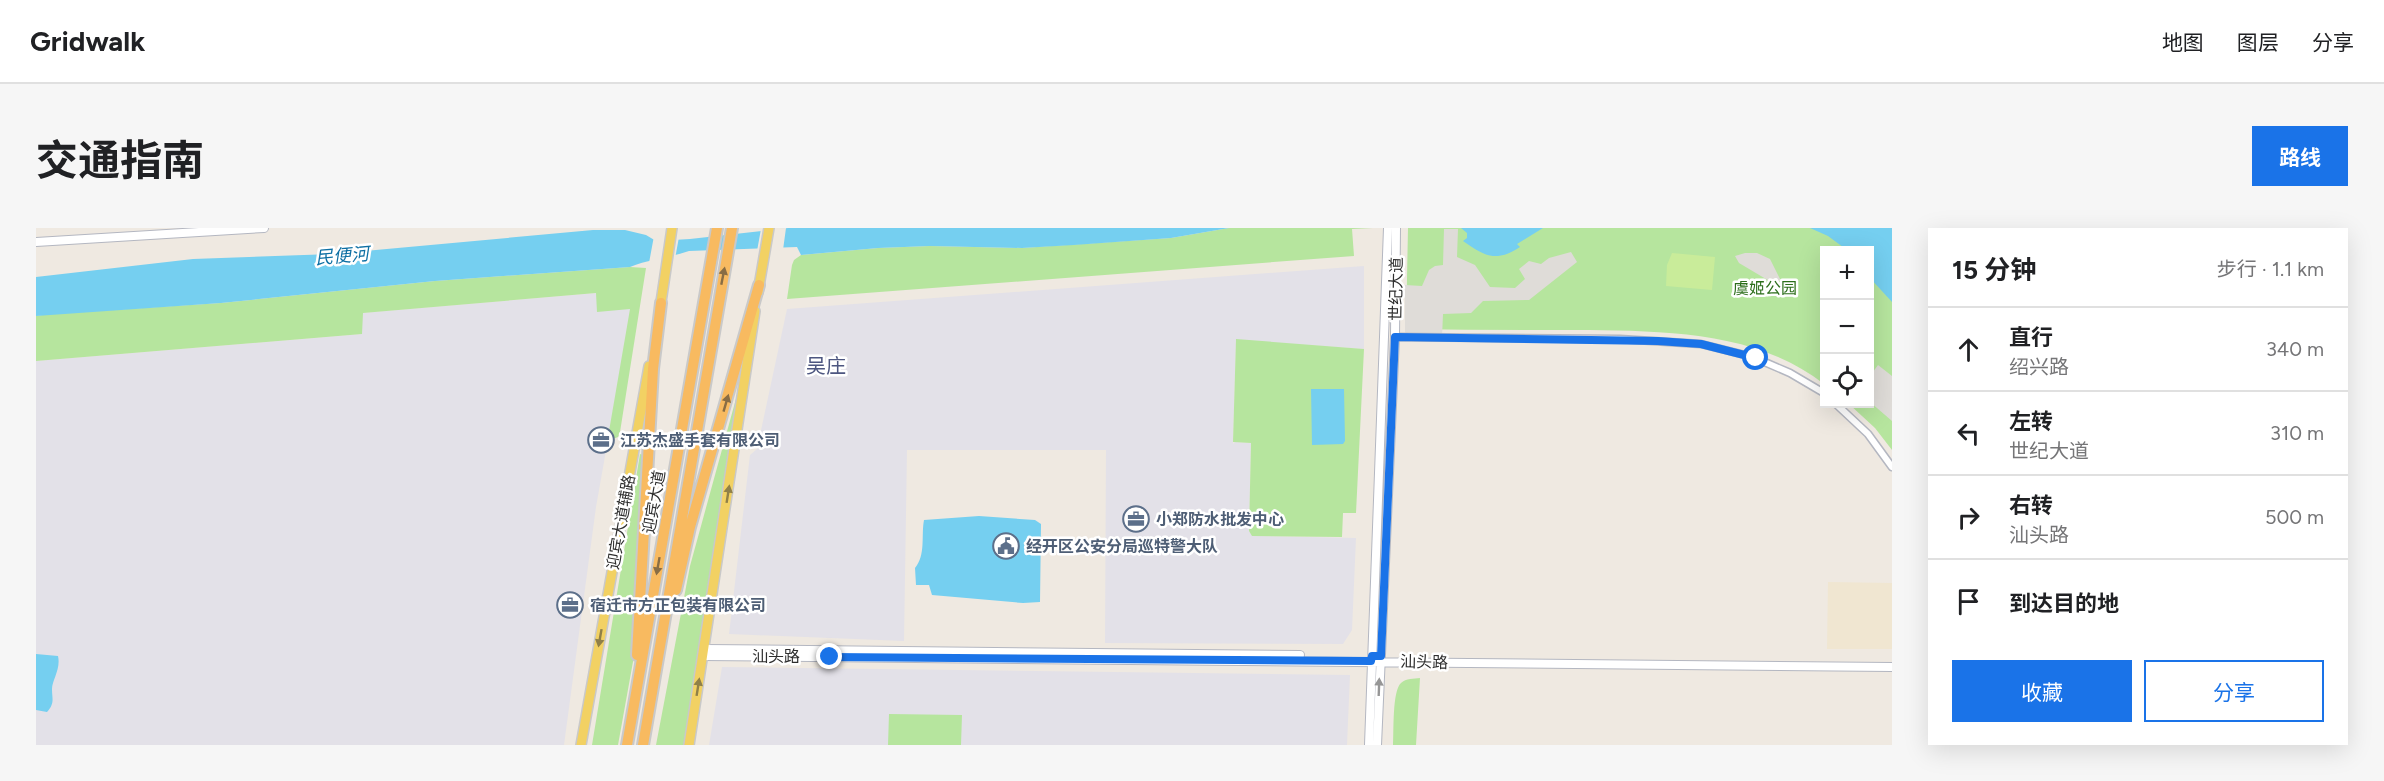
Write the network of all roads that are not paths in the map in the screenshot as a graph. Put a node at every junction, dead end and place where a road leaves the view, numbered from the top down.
1 (264, 228) edge
2 (672, 228) edge
3 (717, 228) edge
4 (732, 228) edge
5 (769, 228) edge
6 (1388, 228) edge
7 (1396, 228) edge
8 (36, 242) edge
9 (759, 285) junction
10 (661, 303) junction
11 (1395, 337) junction
12 (1820, 391) edge
13 (1840, 408) edge
14 (1892, 467) edge
15 (704, 652) junction
16 (1376, 659) junction
17 (1892, 662) edge
18 (1892, 667) edge
19 (650, 704) junction
20 (633, 714) junction
21 (581, 745) edge
22 (627, 745) edge
23 (643, 745) edge
24 (689, 745) edge
25 (1368, 745) edge
26 (1377, 745) edge

1 - 8 street
2 - 10 main road, 迎宾大道辅路
3 -> 20 highway, 迎宾大道
19 -> 4 highway, 迎宾大道
5 - 9 main road
6 - 16 street, 世纪大道
7 - 11 street, 世纪大道
15 -> 9 main road
19 -> 9 highway
10 - 20 highway
10 -> 21 main road, 迎宾大道辅路
11 - 12 street
11 - 16 street, 世纪大道
13 - 14 street
15 - 16 street, 汕头路
24 -> 15 main road
16 - 17 street, 汕头路
16 - 18 street, 汕头路
16 - 25 street, 世纪大道
26 -> 16 street, 世纪大道
19 - 23 highway, 迎宾大道
20 - 22 highway, 迎宾大道

